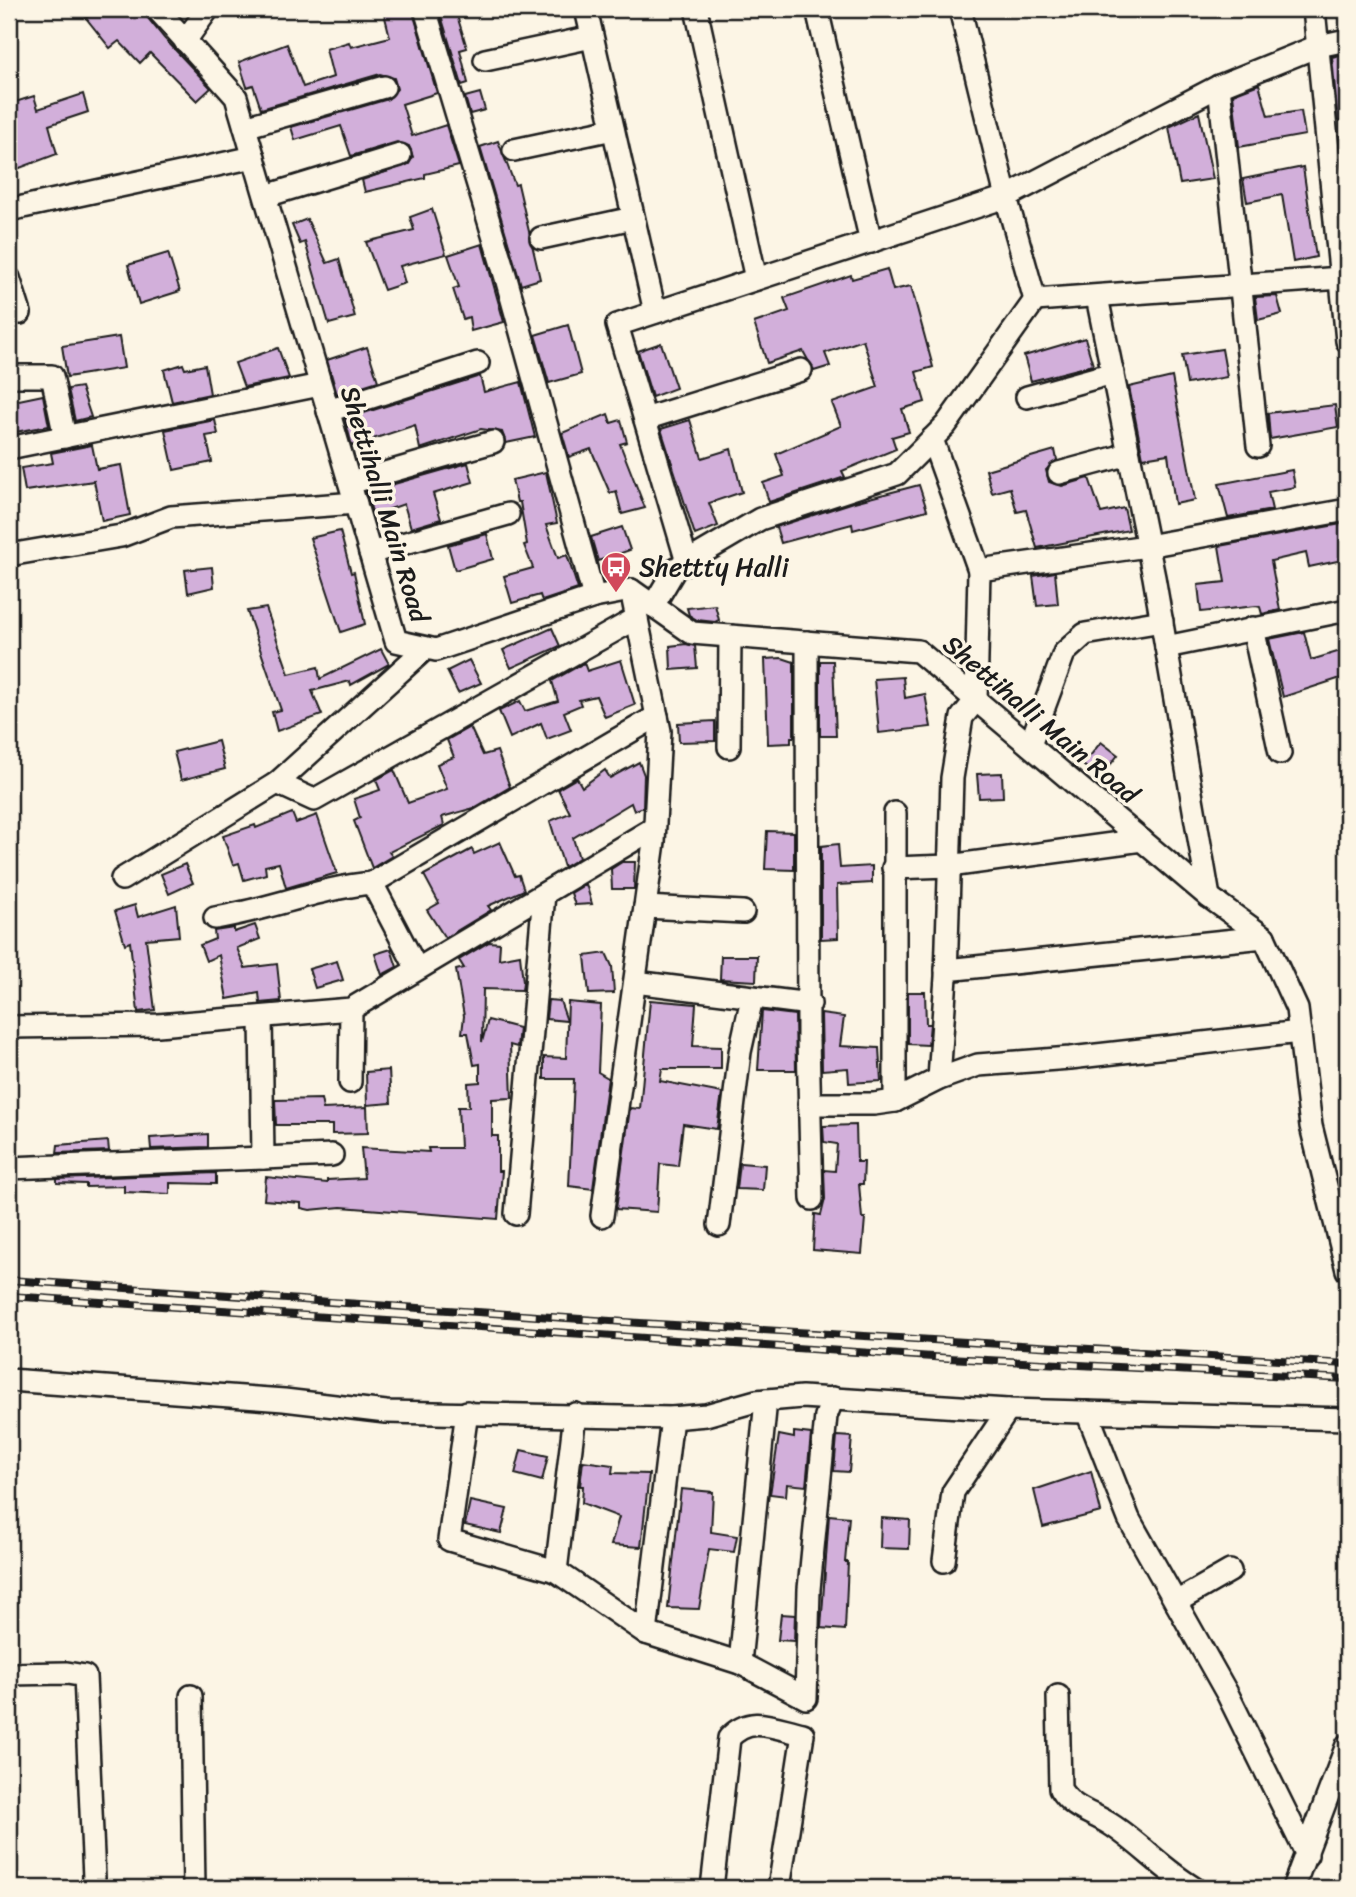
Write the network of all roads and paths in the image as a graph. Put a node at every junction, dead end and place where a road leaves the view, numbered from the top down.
1 (157, 9) edge
2 (208, 9) edge
3 (425, 9) edge
4 (586, 9) edge
5 (696, 9) edge
6 (817, 9) edge
7 (960, 9) edge
8 (1314, 9) edge
9 (592, 37) junction
10 (1347, 40) edge
11 (185, 41) junction
12 (1318, 46) junction
13 (485, 61) dead end
14 (1219, 86) junction
15 (384, 88) dead end
16 (245, 128) junction
17 (613, 129) junction
18 (513, 150) dead end
19 (400, 155) dead end
20 (254, 157) junction
21 (266, 196) junction
22 (1006, 197) junction
23 (9, 210) edge
24 (633, 218) junction
25 (541, 238) dead end
26 (871, 242) junction
27 (9, 278) edge
28 (1341, 278) junction
29 (756, 279) junction
30 (1242, 286) junction
31 (1097, 297) junction
32 (1035, 300) junction
33 (654, 312) junction
34 (20, 313) dead end
35 (1347, 341) edge
36 (478, 363) dead end
37 (801, 370) dead end
38 (1113, 373) junction
39 (9, 376) edge
40 (320, 385) junction
41 (1027, 397) dead end
42 (328, 411) junction
43 (645, 419) junction
44 (65, 437) junction
45 (932, 439) junction
46 (493, 442) dead end
47 (1258, 446) dead end
48 (9, 447) edge
49 (1129, 454) junction
50 (1059, 473) dead end
51 (353, 493) junction
52 (1347, 510) edge
53 (509, 513) dead end
54 (1147, 546) junction
55 (370, 553) junction
56 (9, 555) edge
57 (687, 562) junction
58 (979, 570) junction
59 (594, 597) junction
60 (1347, 610) edge
61 (645, 612) junction
62 (1162, 621) junction
63 (1253, 628) junction
64 (730, 636) junction
65 (807, 642) junction
66 (1166, 647) junction
67 (426, 648) junction
68 (976, 700) junction
69 (657, 716) junction
70 (1030, 745) junction
71 (729, 747) dead end
72 (1280, 753) dead end
73 (278, 783) junction
74 (895, 813) dead end
75 (654, 828) junction
76 (1142, 840) junction
77 (949, 866) junction
78 (893, 868) junction
79 (122, 879) dead end
80 (372, 883) junction
81 (544, 894) junction
82 (1209, 897) junction
83 (645, 907) junction
84 (743, 912) dead end
85 (215, 918) dead end
86 (1264, 937) junction
87 (417, 970) junction
88 (946, 970) junction
89 (635, 982) junction
90 (752, 998) junction
91 (810, 1003) junction
92 (351, 1009) junction
93 (261, 1017) junction
94 (9, 1027) edge
95 (1300, 1032) junction
96 (939, 1079) junction
97 (351, 1082) dead end
98 (895, 1101) junction
99 (809, 1104) junction
100 (332, 1155) dead end
101 (263, 1158) junction
102 (9, 1168) edge
103 (812, 1199) dead end
104 (516, 1214) dead end
105 (602, 1216) dead end
106 (719, 1225) dead end
107 (1347, 1270) edge
108 (9, 1380) edge
109 (833, 1398) junction
110 (766, 1400) junction
111 (1008, 1410) junction
112 (467, 1412) junction
113 (1087, 1412) junction
114 (575, 1414) junction
115 (672, 1418) junction
116 (1347, 1419) edge
117 (944, 1561) dead end
118 (556, 1571) junction
119 (1230, 1571) dead end
120 (1176, 1602) junction
121 (646, 1633) junction
122 (740, 1662) junction
123 (9, 1674) edge
124 (191, 1696) dead end
125 (1058, 1696) dead end
126 (1347, 1745) edge
127 (1307, 1855) junction
128 (94, 1878) dead end
129 (194, 1888) edge
130 (712, 1888) edge
131 (779, 1888) edge
132 (1194, 1888) edge
133 (1293, 1888) edge

1 - 11 street, Shettihalli Main Road
2 - 11 street
3 - 59 street
4 - 9 street
5 - 29 street
6 - 26 street
7 - 22 street
8 - 12 street
9 - 13 street
9 - 17 street
10 - 12 street
11 - 16 street, Shettihalli Main Road
12 - 14 street
12 - 28 street
14 - 22 street
14 - 30 street
15 - 16 street
16 - 20 street, Shettihalli Main Road
17 - 18 street
17 - 24 street
19 - 21 street
20 - 21 street, Shettihalli Main Road
20 - 23 street
21 - 40 street, Shettihalli Main Road
22 - 26 street
22 - 32 street
24 - 25 street
24 - 33 street
26 - 29 street
27 - 34 street
28 - 30 street
28 - 35 street
29 - 33 street
30 - 31 street
30 - 47 street
31 - 32 street
31 - 38 street
32 - 45 street
33 - 43 street
36 - 42 street
37 - 43 street
38 - 41 street
38 - 49 street
39 - 44 street
40 - 42 street, Shettihalli Main Road
40 - 44 street
42 - 51 street, Shettihalli Main Road
43 - 57 street
44 - 48 street
45 - 57 street
45 - 58 street
46 - 51 street
49 - 50 street
49 - 54 street
51 - 55 street, Shettihalli Main Road
51 - 56 street
52 - 54 street
53 - 55 street
54 - 58 street
54 - 62 street
55 - 67 street, Shettihalli Main Road
57 - 61 street
58 - 68 street
59 - 61 street, Shettihalli Main Road
59 - 67 street, Shettihalli Main Road
60 - 63 street
61 - 64 street, Shettihalli Main Road
61 - 69 street
61 - 73 street
62 - 66 street
62 - 70 street
63 - 66 street
63 - 72 street
64 - 65 street, Shettihalli Main Road
64 - 71 street
65 - 68 street, Shettihalli Main Road
65 - 91 street
66 - 82 street
67 - 73 street
68 - 70 street, Shettihalli Main Road
68 - 77 street
69 - 75 street
69 - 80 street
70 - 76 street, Shettihalli Main Road
73 - 79 street
74 - 78 street
75 - 81 street
75 - 83 street
76 - 77 street
76 - 82 street, Shettihalli Main Road
77 - 78 street
77 - 88 street
78 - 98 street
80 - 85 street
80 - 87 street
81 - 87 street
81 - 104 street
82 - 86 street, Shettihalli Main Road
83 - 84 street
83 - 89 street
86 - 88 street
86 - 95 street, Shettihalli Main Road
87 - 92 street
88 - 96 street
89 - 90 street
89 - 105 street
90 - 91 street
90 - 106 street
91 - 99 street
92 - 93 street
92 - 97 street
93 - 94 street
93 - 101 street
95 - 96 street
95 - 107 street, Shettihalli Main Road
96 - 98 street
98 - 99 street
99 - 103 street
100 - 101 street
101 - 102 street
108 - 112 street
109 - 110 street
109 - 111 street
109 - 122 street
110 - 115 street
110 - 122 street
111 - 113 street
111 - 117 street
112 - 114 street
112 - 118 street
113 - 116 street
113 - 120 street
114 - 115 street
114 - 118 street
115 - 121 street
118 - 121 street
119 - 120 street
120 - 127 street
121 - 122 street
123 - 128 street
124 - 129 street
125 - 132 street
126 - 127 street
127 - 133 street
130 - 131 street

